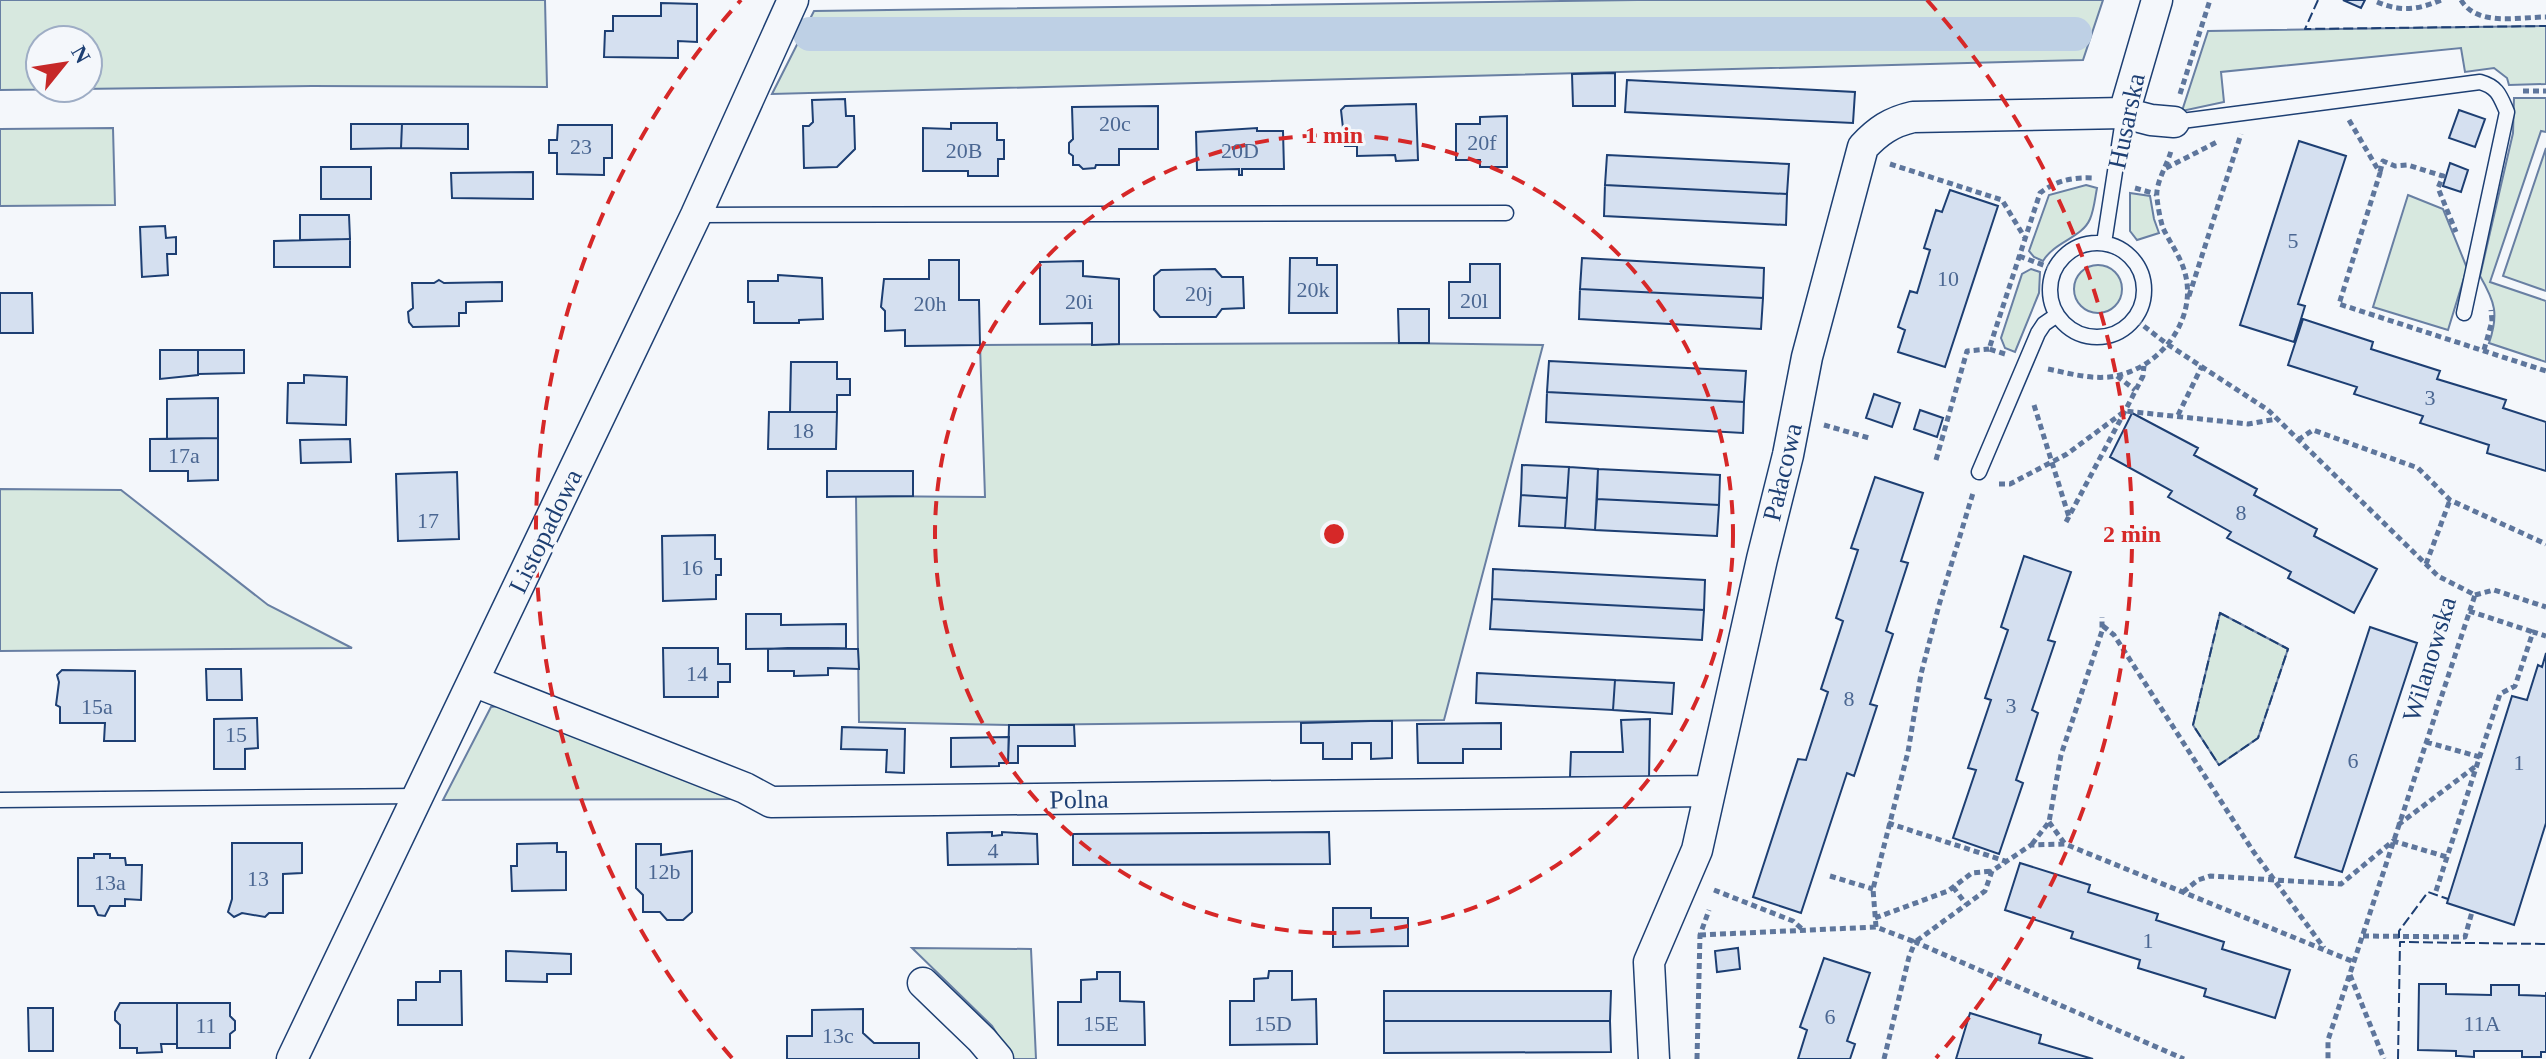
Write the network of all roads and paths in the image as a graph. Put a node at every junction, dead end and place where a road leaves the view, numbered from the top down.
1 (793, 0) edge
2 (2157, 0) edge
3 (2210, 0) edge
4 (2441, 0) edge
5 (2461, 0) edge
6 (2377, 2) dead end
7 (2546, 17) edge
8 (2124, 113) junction
9 (2344, 113) dead end
10 (2174, 122) junction
11 (1895, 154) dead end
12 (2383, 161) dead end
13 (1889, 164) junction
14 (2165, 169) junction
15 (2380, 173) junction
16 (1886, 178) dead end
17 (2113, 182) junction
18 (2156, 194) junction
19 (1506, 213) dead end
20 (696, 215) junction
21 (2025, 238) junction
22 (2104, 243) junction
23 (2019, 256) junction
24 (2054, 269) junction
25 (2188, 301) junction
26 (2464, 313) dead end
27 (2057, 315) junction
28 (2136, 320) junction
29 (2167, 344) junction
30 (1989, 349) junction
31 (2145, 365) junction
32 (2202, 366) junction
33 (2030, 368) junction
34 (2546, 371) edge
35 (2117, 376) junction
36 (2135, 390) junction
37 (2125, 411) junction
38 (2178, 415) junction
39 (2277, 419) junction
40 (1821, 425) dead end
41 (1869, 438) dead end
42 (2298, 440) junction
43 (1936, 460) dead end
44 (2053, 461) junction
45 (1977, 479) junction
46 (2450, 500) junction
47 (2546, 544) edge
48 (2426, 564) junction
49 (2475, 595) junction
50 (2546, 607) edge
51 (2469, 611) junction
52 (2102, 617) dead end
53 (2103, 626) junction
54 (2533, 632) junction
55 (2546, 636) edge
56 (473, 681) junction
57 (2426, 742) junction
58 (2480, 757) junction
59 (2477, 765) junction
60 (1709, 791) junction
61 (418, 796) junction
62 (0, 800) edge
63 (2049, 822) junction
64 (1888, 823) junction
65 (2398, 825) junction
66 (2393, 841) junction
67 (2065, 844) junction
68 (2031, 845) junction
69 (2447, 857) junction
70 (2006, 862) junction
71 (1992, 871) junction
72 (1830, 876) dead end
73 (1717, 877) dead end
74 (2274, 880) junction
75 (1953, 887) junction
76 (1873, 889) junction
77 (1714, 890) junction
78 (2436, 891) dead end
79 (2183, 892) junction
80 (1966, 904) junction
81 (2472, 912) dead end
82 (1875, 918) junction
83 (1876, 927) junction
84 (1802, 930) junction
85 (1700, 935) junction
86 (2363, 936) junction
87 (1915, 942) junction
88 (2326, 951) junction
89 (2354, 962) junction
90 (2350, 974) junction
91 (923, 983) dead end
92 (2327, 1057) edge
93 (292, 1059) edge
94 (998, 1059) edge
95 (1654, 1059) edge
96 (1697, 1059) edge
97 (1884, 1059) edge
98 (2184, 1059) edge
99 (2384, 1059) edge

1 - 20 street, Listopadowa
2 - 8 street, Husarska
3 - 10 path
4 - 6 path
5 - 7 path
8 - 10 street, Pałacowa
8 - 17 lane, Husarska
8 - 60 street, Pałacowa
9 - 15 path
10 - 14 path
10 - 26 lane
11 - 13 path
12 - 15 path
13 - 16 path
13 - 21 path
14 - 18 path
14 - 25 path
15 - 34 path
17 - 18 path
17 - 21 path
17 - 22 lane, Husarska
18 - 25 path
19 - 20 lane
20 - 56 street, Listopadowa
21 - 23 path
22 - 24 lane
22 - 28 lane
23 - 24 path
23 - 30 path
24 - 27 lane
25 - 29 path
27 - 28 lane
27 - 33 lane
28 - 29 path, Wilanowska
29 - 31 path
29 - 32 path, Wilanowska
30 - 33 path
30 - 43 path
31 - 35 path
31 - 36 path
32 - 38 path
32 - 39 path, Wilanowska
33 - 35 path
33 - 44 path
33 - 45 lane
35 - 36 path
36 - 37 path
37 - 38 path
37 - 44 path
37 - 44 path
38 - 39 path
39 - 42 path, Wilanowska
40 - 41 path
42 - 46 path
42 - 48 path, Wilanowska
44 - 45 path
45 - 64 path
46 - 47 path
46 - 48 path
48 - 49 path, Wilanowska
49 - 50 path
49 - 51 path, Wilanowska
51 - 54 path
51 - 57 path, Wilanowska
52 - 53 path
53 - 63 path
53 - 74 path
54 - 55 path
54 - 58 path
56 - 60 street, Polna
56 - 61 street, Listopadowa
57 - 58 path
57 - 65 path, Wilanowska
58 - 59 path
59 - 65 path
59 - 69 path
60 - 95 street, Pałacowa
61 - 62 lane
61 - 93 street, Listopadowa
63 - 67 path
63 - 68 path
64 - 70 path
64 - 76 path
65 - 66 path, Wilanowska
66 - 69 path
66 - 74 path
66 - 86 path, Wilanowska
67 - 68 path
67 - 79 path
68 - 70 path
69 - 78 path
70 - 71 path
71 - 75 path
71 - 80 path
72 - 76 path
73 - 77 path
74 - 79 path
74 - 88 path
75 - 80 path
75 - 82 path
76 - 82 path
77 - 84 path
77 - 85 path
79 - 88 path
80 - 87 path
81 - 86 path
82 - 83 path
83 - 84 path
83 - 87 path
84 - 85 path
85 - 96 path
86 - 89 path, Wilanowska
87 - 97 path
87 - 98 path
88 - 89 path
89 - 90 path, Wilanowska
90 - 92 path, Wilanowska
90 - 99 path
91 - 94 street

